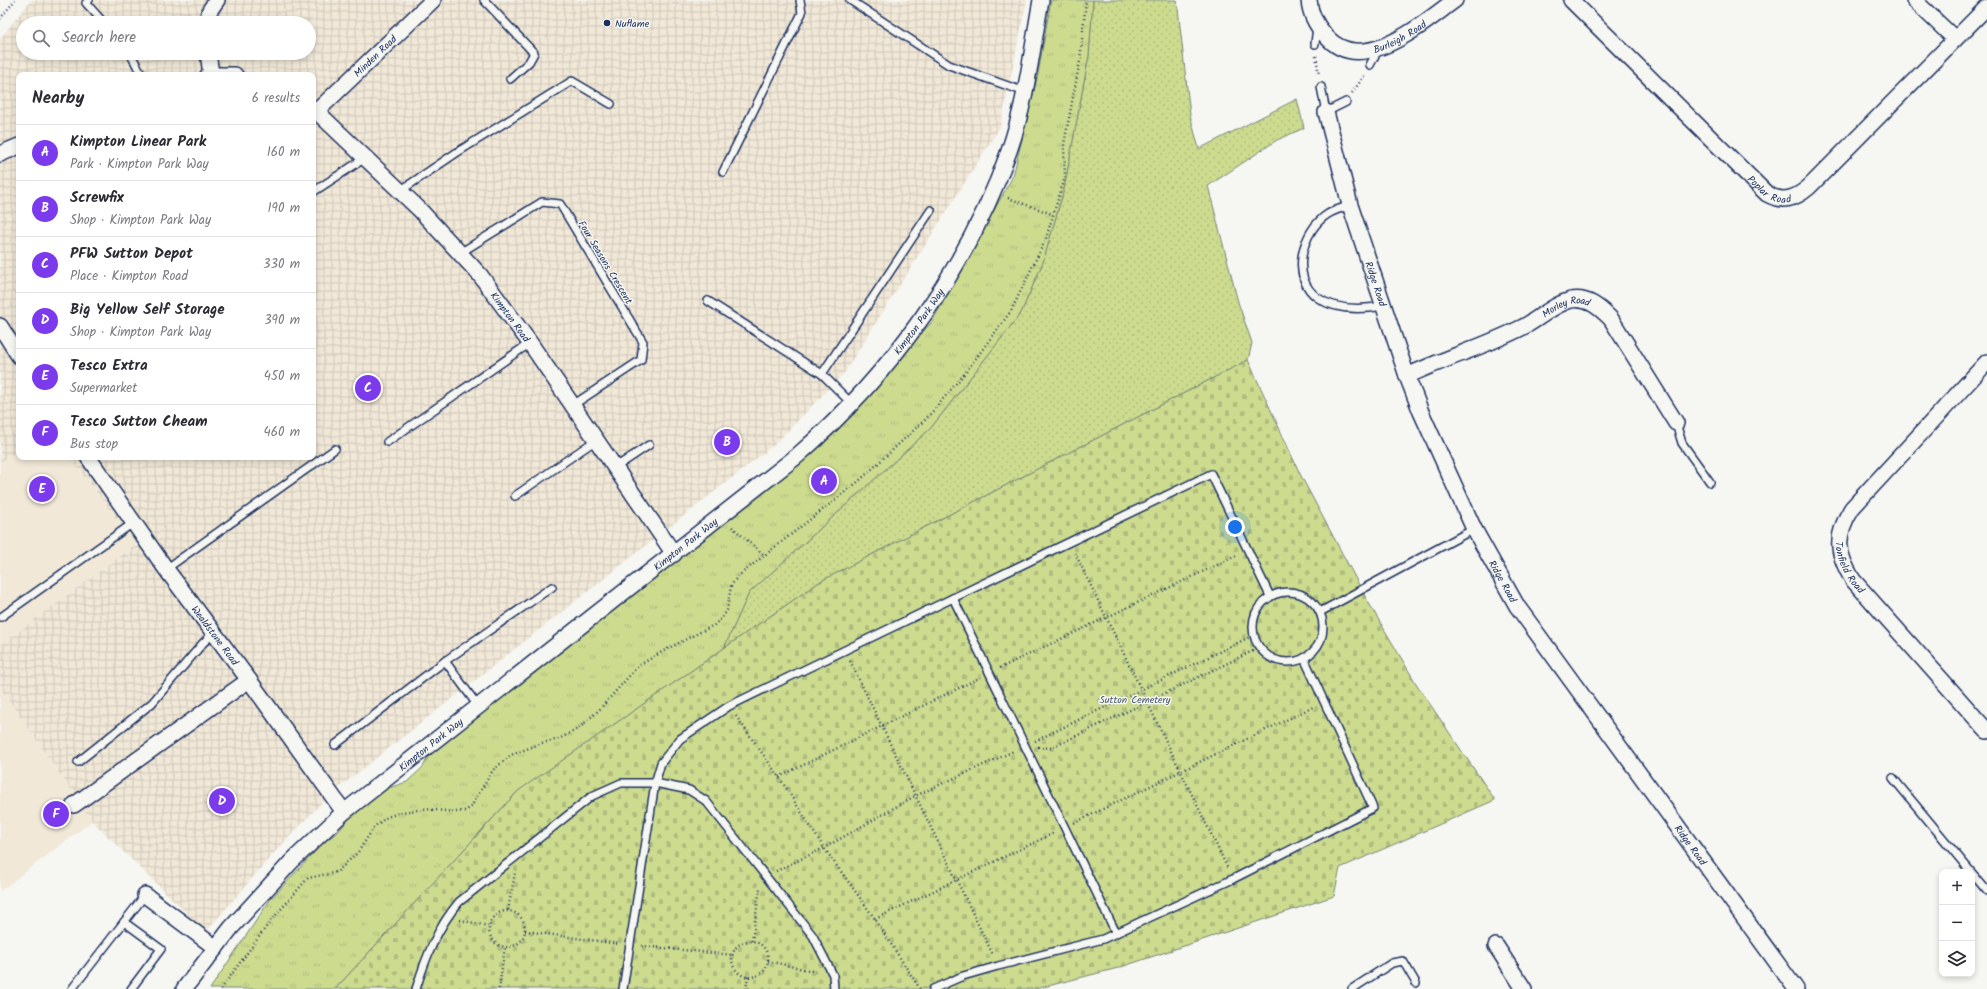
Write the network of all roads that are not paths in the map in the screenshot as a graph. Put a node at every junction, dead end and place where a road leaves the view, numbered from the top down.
1 (89, 0) edge
2 (217, 0) edge
3 (433, 0) edge
4 (484, 0) edge
5 (800, 0) edge
6 (850, 0) edge
7 (1041, 0) edge
8 (1309, 0) edge
9 (1455, 0) edge
10 (1571, 0) edge
11 (1914, 0) edge
12 (1987, 7) edge
13 (98, 16) edge
14 (208, 16) edge
15 (1318, 26) junction
16 (1955, 39) junction
17 (1315, 44) road end
18 (1379, 48) junction
19 (134, 60) edge
20 (209, 60) edge
21 (1370, 65) road end
22 (140, 72) edge
23 (210, 72) edge
24 (510, 79) dead end
25 (1321, 87) road end
26 (1025, 92) junction
27 (1346, 102) road end
28 (611, 104) dead end
29 (316, 109) edge
30 (316, 111) edge
31 (1326, 112) junction
32 (16, 147) edge
33 (0, 154) edge
34 (365, 158) junction
35 (723, 172) dead end
36 (316, 190) edge
37 (400, 191) junction
38 (1350, 205) junction
39 (930, 210) dead end
40 (460, 252) junction
41 (708, 301) dead end
42 (1383, 306) junction
43 (0, 326) edge
44 (530, 342) junction
45 (16, 351) edge
46 (1987, 362) edge
47 (822, 374) junction
48 (1407, 376) junction
49 (851, 403) junction
50 (573, 405) junction
51 (1676, 423) joint
52 (596, 440) junction
53 (388, 442) dead end
54 (648, 445) dead end
55 (335, 449) dead end
56 (90, 460) edge
57 (616, 466) junction
58 (1710, 482) dead end
59 (515, 496) dead end
60 (133, 523) junction
61 (1474, 530) junction
62 (674, 554) junction
63 (166, 569) junction
64 (552, 587) dead end
65 (1270, 596) junction
66 (953, 598) junction
67 (1320, 612) junction
68 (1, 617) dead end
69 (214, 633) junction
70 (1304, 658) junction
71 (445, 661) junction
72 (249, 680) junction
73 (478, 706) junction
74 (1987, 731) edge
75 (335, 745) dead end
76 (78, 762) dead end
77 (1893, 778) dead end
78 (655, 782) junction
79 (74, 805) dead end
80 (344, 812) junction
81 (1969, 869) edge
82 (1975, 877) edge
83 (1987, 891) edge
84 (145, 895) joint
85 (124, 922) junction
86 (1116, 933) junction
87 (1496, 946) dead end
88 (216, 948) junction
89 (1416, 983) dead end
90 (72, 989) edge
91 (131, 989) edge
92 (184, 989) edge
93 (416, 989) edge
94 (623, 989) edge
95 (834, 989) edge
96 (934, 989) edge
97 (1352, 989) edge
98 (1524, 989) edge
99 (1796, 989) edge

1 - 13 lane
2 - 14 street
3 - 29 street, Minden Road
4 - 24 lane
5 - 35 lane
6 - 26 lane
7 - 26 street, Kimpton Park Way
8 - 15 street
9 - 18 street, Burleigh Road
10 - 16 street, Poplar Road
11 - 16 street
12 - 16 street, Poplar Road
15 - 17 lane
15 - 18 street, Burleigh Road
18 - 21 lane
19 - 22 lane
20 - 23 street
25 - 31 lane
26 - 49 street, Kimpton Park Way
27 - 31 lane
28 - 37 lane
30 - 34 street, Kimpton Road
31 - 38 street, Ridge Road
32 - 33 street
34 - 36 lane
34 - 37 street, Kimpton Road
37 - 40 street, Kimpton Road
38 - 42 street, Ridge Road
38 - 42 lane
39 - 47 lane
40 - 44 street, Kimpton Road
40 - 50 lane, Four Seasons Crescent
41 - 47 lane
42 - 48 street, Ridge Road
43 - 45 street
44 - 50 street, Kimpton Road
44 - 53 lane
46 - 74 street, Tonfield Road
47 - 49 lane
48 - 51 street, Morley Road
48 - 61 street, Ridge Road
49 - 62 street, Kimpton Park Way
50 - 52 street, Kimpton Road
51 - 58 lane
52 - 57 street, Kimpton Road
52 - 59 lane
54 - 57 lane
55 - 63 lane
56 - 60 street, Wealdstone Road
57 - 62 street, Kimpton Road
60 - 63 street, Wealdstone Road
60 - 68 lane
61 - 67 lane
61 - 99 street, Ridge Road
62 - 73 street, Kimpton Park Way
63 - 69 street, Wealdstone Road
64 - 71 lane
65 - 66 lane
65 - 67 lane
65 - 70 lane
66 - 78 lane
66 - 86 lane
67 - 70 lane
69 - 72 street, Wealdstone Road
69 - 76 lane
70 - 86 lane
71 - 73 lane
71 - 75 lane
72 - 79 street
72 - 80 street, Wealdstone Road
73 - 80 street, Kimpton Park Way
77 - 81 lane
78 - 93 lane
78 - 94 lane
78 - 95 lane
80 - 88 street, Kimpton Park Way
82 - 83 lane
84 - 85 lane
84 - 88 street
85 - 90 lane
85 - 91 lane
86 - 96 lane
87 - 98 street
88 - 92 street, Kimpton Park Way
89 - 97 lane

